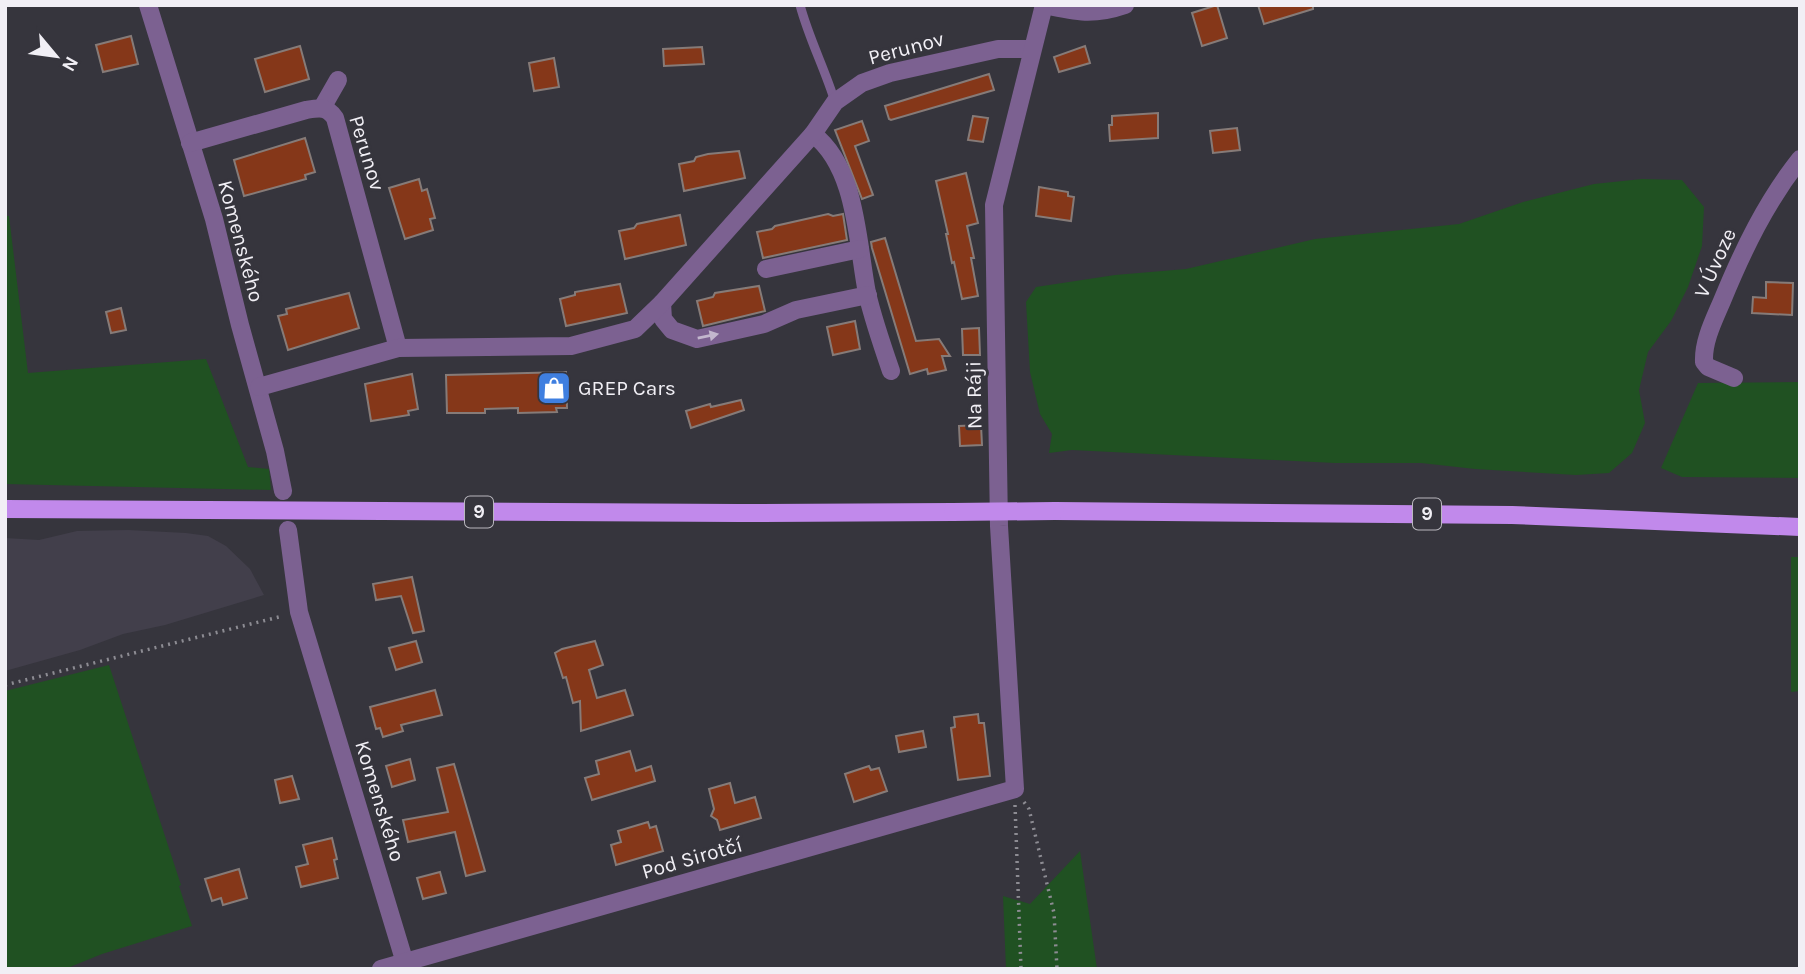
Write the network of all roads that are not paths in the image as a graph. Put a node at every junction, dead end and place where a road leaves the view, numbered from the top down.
1 (148, 5) edge
2 (800, 5) edge
3 (1044, 5) edge
4 (1125, 5) edge
5 (1032, 48) junction
6 (338, 80) dead end
7 (835, 102) junction
8 (322, 108) junction
9 (813, 134) junction
10 (190, 143) junction
11 (1800, 159) edge
12 (860, 249) junction
13 (766, 269) dead end
14 (868, 295) junction
15 (662, 303) junction
16 (397, 348) junction
17 (891, 371) dead end
18 (1734, 378) dead end
19 (259, 387) junction
20 (283, 491) dead end
21 (5, 509) edge
22 (1800, 527) edge
23 (288, 530) dead end
24 (1014, 789) joint
25 (405, 963) junction
26 (381, 969) edge

1 - 10 street, Komenského
2 - 7 lane
3 - 4 street
3 - 5 street, Na Ráji
5 - 7 street, Perunov
5 - 24 street, Na Ráji
6 - 8 street
7 - 9 street, Perunov
8 - 10 street, Perunov
8 - 16 street, Perunov
9 - 12 street
9 - 15 street, Perunov
10 - 19 street, Komenského
11 - 18 street, V Úvoze
12 - 13 street
12 - 14 street
15 -> 14 street
14 - 17 street
15 - 16 street, Perunov
16 - 19 street, Perunov
19 - 20 street, Komenského
21 - 22 main road, 9, bridge
23 - 25 street, Komenského
24 - 25 street, Pod Sirotčí
25 - 26 street, Pod Sirotčí

